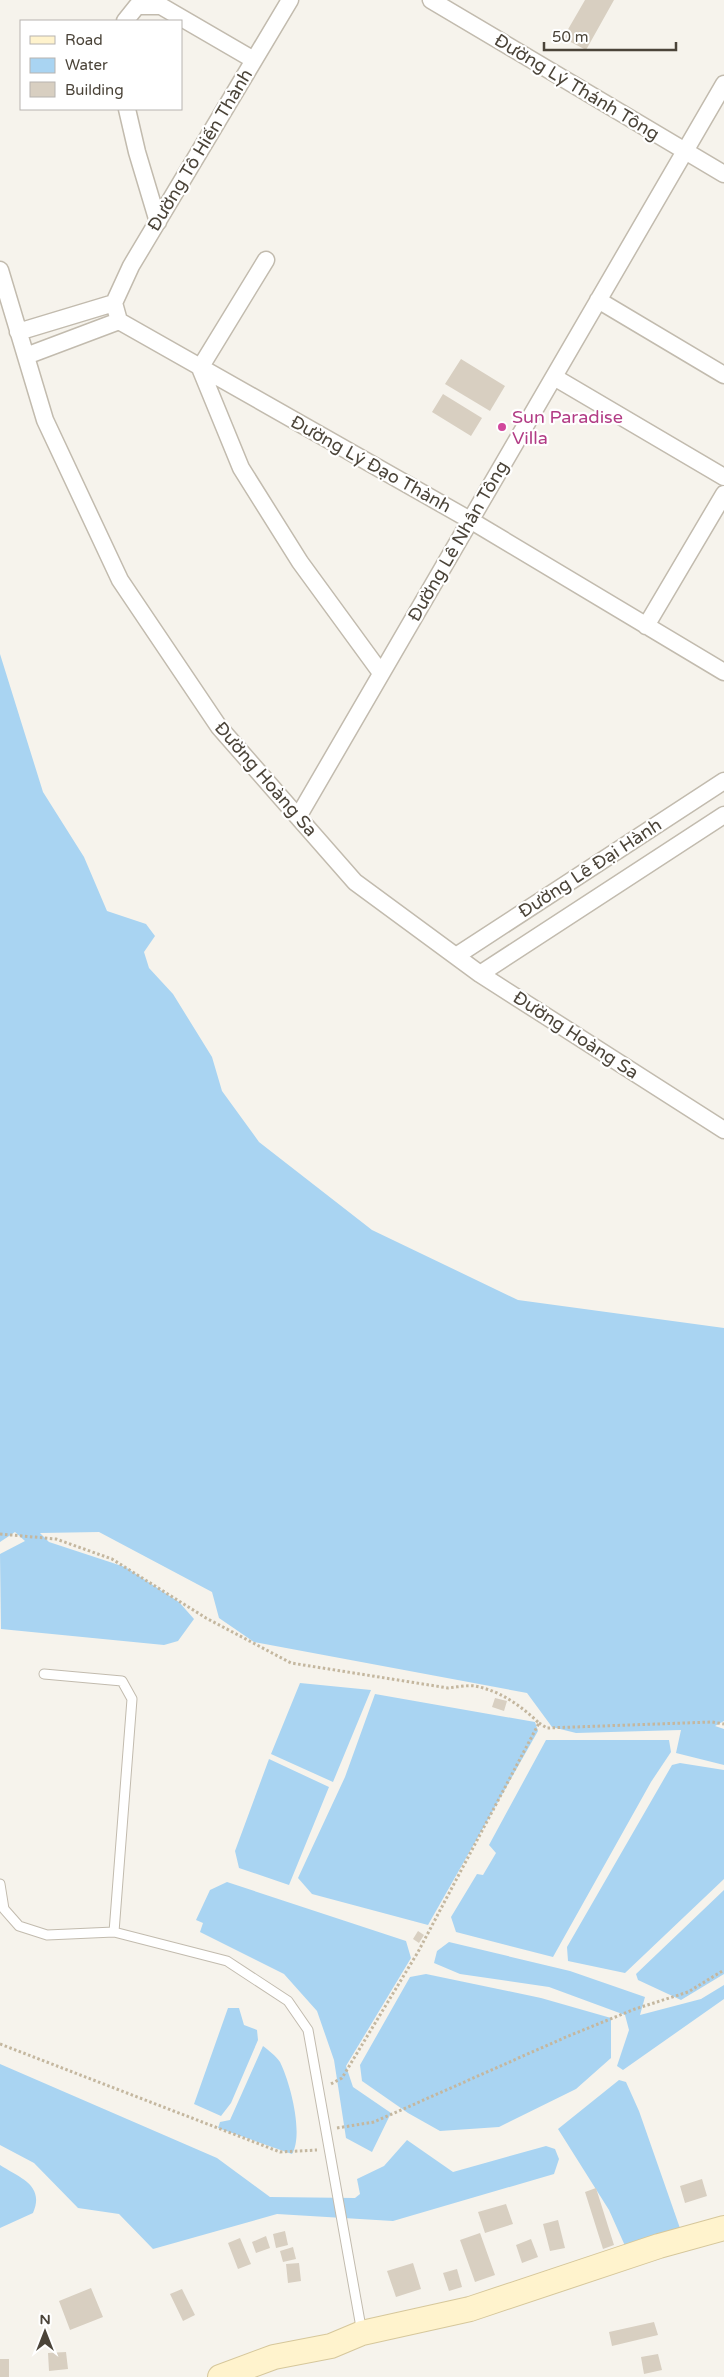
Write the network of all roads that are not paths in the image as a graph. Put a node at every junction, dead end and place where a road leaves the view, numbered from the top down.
1 (290, 0) edge
2 (431, 0) edge
3 (126, 20) edge
4 (254, 60) junction
5 (724, 84) edge
6 (127, 110) edge
7 (685, 151) junction
8 (724, 174) edge
9 (158, 222) junction
10 (266, 260) dead end
11 (0, 270) edge
12 (598, 300) junction
13 (114, 303) junction
14 (119, 321) junction
15 (18, 332) junction
16 (26, 356) junction
17 (200, 368) junction
18 (724, 375) edge
19 (554, 376) junction
20 (724, 477) edge
21 (724, 494) edge
22 (470, 520) junction
23 (646, 626) junction
24 (724, 672) edge
25 (381, 673) junction
26 (724, 781) edge
27 (724, 815) edge
28 (298, 817) junction
29 (456, 956) junction
30 (480, 974) junction
31 (724, 1130) edge
32 (44, 1674) dead end
33 (0, 1884) edge
34 (114, 1932) junction
35 (724, 2228) edge
36 (362, 2333) junction
37 (220, 2377) edge

1 - 4 street, Đường Tô Hiến Thành
2 - 7 street, Đường Lý Thánh Tông
3 - 4 street
4 - 9 street, Đường Tô Hiến Thành
5 - 7 street, Đường Lê Nhân Tông
6 - 9 street
7 - 8 street, Đường Lý Thánh Tông
7 - 12 street, Đường Lê Nhân Tông
9 - 13 street, Đường Tô Hiến Thành
10 - 17 street
11 - 15 street, Đường Hoàng Sa
12 - 18 street
12 - 19 street, Đường Lê Nhân Tông
13 - 14 street
13 - 15 street
14 - 16 street
14 - 17 street, Đường Lý Đạo Thành
15 - 16 street, Đường Hoàng Sa
16 - 28 street, Đường Hoàng Sa
17 - 22 street, Đường Lý Đạo Thành
17 - 25 street
19 - 20 street
19 - 22 street, Đường Lê Nhân Tông
21 - 23 street
22 - 23 street, Đường Lý Đạo Thành
22 - 25 street, Đường Lê Nhân Tông
23 - 24 street, Đường Lý Đạo Thành
25 - 28 street, Đường Lê Nhân Tông
26 - 29 street, Đường Lê Đại Hành
27 - 30 street, Đường Lê Đại Hành
28 - 29 street, Đường Hoàng Sa
29 - 30 street, Đường Hoàng Sa
30 - 31 street, Đường Hoàng Sa
32 - 34 lane
33 - 34 lane
34 - 36 lane
35 - 36 street
36 - 37 street

